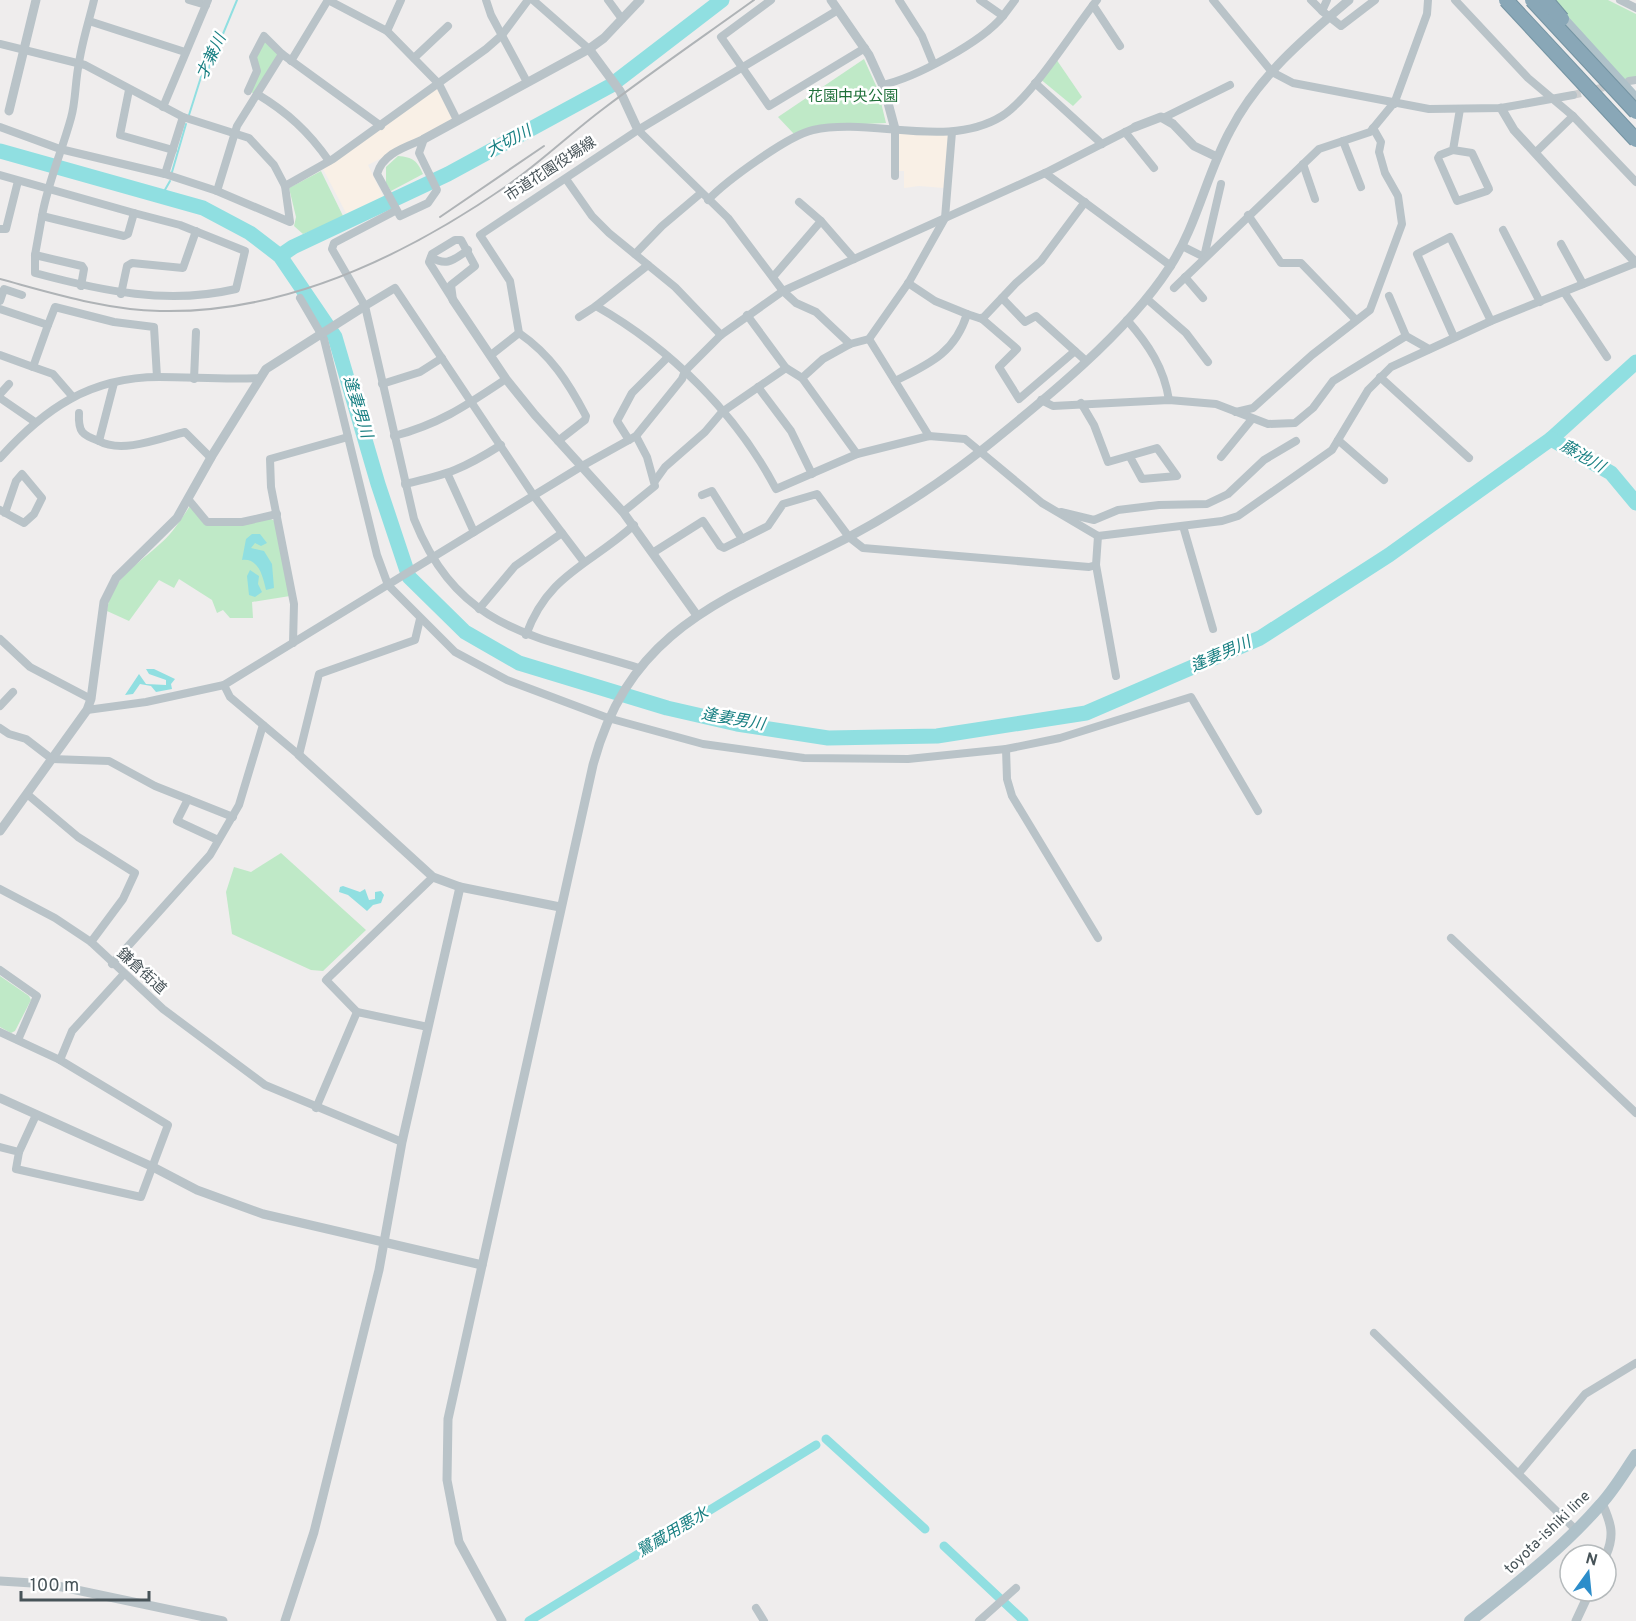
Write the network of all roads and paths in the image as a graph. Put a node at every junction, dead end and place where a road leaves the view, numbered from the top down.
1 (36, 0) edge
2 (94, 0) edge
3 (189, 0) edge
4 (328, 0) edge
5 (402, 0) edge
6 (486, 0) edge
7 (528, 0) edge
8 (533, 0) edge
9 (608, 0) edge
10 (640, 0) edge
11 (771, 0) edge
12 (831, 0) edge
13 (899, 0) edge
14 (980, 0) edge
15 (1015, 0) edge
16 (1213, 0) edge
17 (1311, 0) edge
18 (1327, 0) edge
19 (1348, 0) edge
20 (1375, 0) edge
21 (1428, 0) edge
22 (1455, 0) edge
23 (1500, 0) edge
24 (1506, 0) edge
25 (1532, 0) edge
26 (1546, 0) edge
27 (1620, 0) edge
28 (207, 2) edge
29 (1095, 2) edge
30 (1636, 8) edge
31 (838, 10) junction
32 (1325, 14) junction
33 (1003, 16) junction
34 (622, 19) junction
35 (89, 21) junction
36 (448, 26) dead end
37 (387, 31) junction
38 (502, 35) junction
39 (0, 44) edge
40 (1120, 46) dead end
41 (865, 48) junction
42 (589, 49) junction
43 (23, 51) junction
44 (185, 52) junction
45 (282, 54) junction
46 (414, 57) junction
47 (291, 61) junction
48 (79, 63) junction
49 (933, 63) junction
50 (741, 69) junction
51 (1272, 72) junction
52 (527, 82) junction
53 (1035, 83) junction
54 (439, 84) junction
55 (882, 85) junction
56 (1230, 85) dead end
57 (129, 90) junction
58 (248, 91) dead end
59 (257, 94) junction
60 (1573, 95) tunnel mouth
61 (1556, 100) junction
62 (1636, 100) edge
63 (1394, 104) junction
64 (163, 107) junction
65 (1501, 108) junction
66 (1460, 109) junction
67 (9, 111) dead end
68 (1636, 112) edge
69 (1573, 116) junction
70 (183, 117) junction
71 (1163, 118) junction
72 (457, 120) junction
73 (381, 126) junction
74 (0, 127) edge
75 (1135, 127) joint
76 (1373, 128) junction
77 (895, 129) junction
78 (638, 130) junction
79 (952, 132) junction
80 (1125, 132) junction
81 (234, 134) junction
82 (424, 139) junction
83 (1636, 140) edge
84 (1343, 141) junction
85 (1102, 144) junction
86 (1636, 146) edge
87 (403, 149) junction
88 (59, 150) junction
89 (173, 150) junction
90 (1453, 150) junction
91 (1536, 152) junction
92 (418, 153) junction
93 (1218, 157) junction
94 (329, 161) junction
95 (1303, 164) junction
96 (1154, 168) dead end
97 (1046, 173) junction
98 (165, 174) junction
99 (0, 175) edge
100 (895, 176) dead end
101 (566, 179) junction
102 (18, 181) junction
103 (1636, 182) edge
104 (1221, 184) dead end
105 (285, 186) junction
106 (1361, 187) dead end
107 (49, 188) junction
108 (217, 190) junction
109 (701, 193) junction
110 (1315, 199) dead end
111 (708, 200) junction
112 (799, 202) dead end
113 (1085, 202) junction
114 (395, 211) junction
115 (134, 213) junction
116 (1248, 215) junction
117 (42, 216) junction
118 (945, 218) junction
119 (821, 221) junction
120 (0, 229) edge
121 (1503, 230) dead end
122 (196, 231) junction
123 (1561, 244) dead end
124 (1182, 246) junction
125 (468, 250) junction
126 (635, 254) junction
127 (35, 255) junction
128 (431, 257) junction
129 (1204, 257) junction
130 (854, 259) junction
131 (1636, 263) edge
132 (648, 265) junction
133 (1171, 266) junction
134 (773, 277) junction
135 (1185, 277) junction
136 (441, 282) junction
137 (908, 284) junction
138 (1583, 284) junction
139 (81, 285) junction
140 (451, 285) junction
141 (1174, 288) dead end
142 (783, 291) junction
143 (1564, 292) junction
144 (121, 294) junction
145 (22, 295) dead end
146 (1389, 296) dead end
147 (300, 298) dead end
148 (1002, 298) junction
149 (1203, 298) dead end
150 (1147, 299) junction
151 (453, 300) junction
152 (0, 301) edge
153 (1540, 302) junction
154 (365, 306) junction
155 (596, 306) junction
156 (0, 309) edge
157 (967, 314) junction
158 (747, 315) junction
159 (579, 317) dead end
160 (981, 318) junction
161 (1127, 320) junction
162 (1356, 320) junction
163 (1491, 321) junction
164 (48, 325) junction
165 (196, 332) dead end
166 (322, 332) junction
167 (519, 333) junction
168 (721, 335) junction
169 (1406, 336) junction
170 (1454, 337) junction
171 (869, 339) junction
172 (850, 344) junction
173 (1430, 349) junction
174 (1075, 351) junction
175 (0, 355) edge
176 (491, 355) junction
177 (442, 357) junction
178 (668, 357) junction
179 (1607, 357) dead end
180 (1085, 360) junction
181 (1208, 362) dead end
182 (33, 367) junction
183 (786, 368) junction
184 (685, 371) junction
185 (157, 377) junction
186 (1380, 377) junction
187 (261, 378) junction
188 (802, 378) junction
189 (194, 379) junction
190 (507, 379) junction
191 (895, 381) junction
192 (114, 383) junction
193 (9, 384) dead end
194 (382, 384) junction
195 (758, 387) junction
196 (0, 396) edge
197 (72, 396) junction
198 (1041, 400) junction
199 (1169, 400) junction
200 (472, 401) junction
201 (1081, 403) junction
202 (722, 412) junction
203 (1235, 412) junction
204 (79, 413) dead end
205 (1252, 419) junction
206 (35, 422) junction
207 (394, 436) junction
208 (929, 436) junction
209 (348, 437) junction
210 (632, 438) junction
211 (1338, 440) junction
212 (99, 441) junction
213 (558, 441) junction
214 (1296, 441) dead end
215 (501, 445) junction
216 (979, 452) junction
217 (858, 454) junction
218 (1130, 457) junction
219 (1221, 457) dead end
220 (0, 458) edge
221 (211, 458) junction
222 (1469, 458) dead end
223 (582, 466) junction
224 (812, 474) junction
225 (448, 475) junction
226 (1384, 480) dead end
227 (655, 481) junction
228 (405, 484) junction
229 (776, 489) junction
230 (702, 495) dead end
231 (534, 496) junction
232 (188, 500) junction
233 (783, 504) junction
234 (1051, 509) junction
235 (3, 512) edge
236 (623, 512) junction
237 (277, 514) junction
238 (634, 525) junction
239 (1183, 526) junction
240 (474, 532) junction
241 (562, 533) junction
242 (1098, 536) junction
243 (849, 537) junction
244 (742, 539) junction
245 (654, 552) junction
246 (432, 558) junction
247 (584, 562) junction
248 (1096, 565) junction
249 (390, 583) junction
250 (479, 609) junction
251 (696, 614) junction
252 (420, 620) junction
253 (1213, 629) dead end
254 (526, 635) junction
255 (0, 639) edge
256 (293, 643) junction
257 (636, 672) junction
258 (1116, 676) dead end
259 (224, 685) junction
260 (13, 692) dead end
261 (91, 699) junction
262 (0, 706) edge
263 (87, 711) junction
264 (610, 713) junction
265 (263, 725) junction
266 (0, 728) edge
267 (1006, 749) junction
268 (299, 756) junction
269 (52, 759) junction
270 (27, 794) junction
271 (188, 799) junction
272 (1258, 811) dead end
273 (233, 817) junction
274 (0, 831) edge
275 (218, 840) junction
276 (433, 877) junction
277 (460, 887) junction
278 (0, 889) edge
279 (560, 907) junction
280 (1098, 938) dead end
281 (1451, 938) dead end
282 (91, 942) junction
283 (112, 964) junction
284 (0, 970) edge
285 (123, 975) junction
286 (357, 1012) junction
287 (428, 1027) junction
288 (0, 1032) edge
289 (18, 1040) junction
290 (60, 1060) junction
291 (0, 1098) edge
292 (316, 1108) junction
293 (1636, 1113) edge
294 (36, 1115) junction
295 (402, 1142) junction
296 (0, 1147) edge
297 (20, 1152) junction
298 (153, 1167) junction
299 (384, 1242) junction
300 (482, 1265) junction
301 (1374, 1333) dead end
302 (1636, 1363) edge
303 (1636, 1455) edge
304 (1519, 1473) junction
305 (1602, 1503) junction
306 (1576, 1530) junction
307 (1612, 1543) edge
308 (0, 1581) edge
309 (1016, 1588) dead end
310 (1584, 1603) edge
311 (756, 1608) dead end
312 (223, 1621) edge
313 (285, 1621) edge
314 (502, 1621) edge
315 (764, 1621) edge
316 (979, 1621) edge
317 (1470, 1621) edge
318 (1576, 1621) edge

1 - 43 street
2 - 35 street
3 - 28 street
4 - 37 street
4 - 47 street
5 - 37 street
6 - 38 street
7 - 38 street
8 - 42 street
9 - 34 street
10 - 34 street
11 - 50 street
12 - 31 street
13 - 49 street
14 - 33 street
15 - 33 street
16 - 51 street
17 - 32 street
18 - 32 street
19 - 32 street
20 - 32 street
21 - 63 street
22 - 61 street
23 - 86 main road
24 - 83 highway, bridge
25 - 68 highway, bridge
26 - 62 main road
26 - 68 highway, bridge
27 - 30 street
28 - 44 street
29 - 40 street
29 - 53 street
31 - 41 street
31 - 50 street, 市道花園役場線
32 - 51 street
33 - 49 street
34 - 42 street
35 - 44 street
35 - 48 street
36 - 46 street
37 - 46 street
38 - 52 street
38 - 54 street
39 - 43 street
41 - 50 street
41 - 55 street
42 - 52 street
42 - 78 street
43 - 48 street
43 - 67 street
44 - 64 street
45 - 47 street
45 - 58 street
45 - 59 street
46 - 54 street
47 - 73 street
48 - 57 street
48 - 88 street
49 - 55 street
50 - 78 street, 市道花園役場線
51 - 63 street
51 - 93 street
52 - 72 street
53 - 79 street
53 - 85 street
54 - 72 street
54 - 73 street
55 - 77 street
56 - 71 street
57 - 64 street
57 - 89 street
59 - 81 street
59 - 94 street
60 - 61 street
61 - 65 street
61 - 69 street
63 - 66 street
63 - 76 street
64 - 70 street
65 - 66 street
65 - 91 street
66 - 90 street
69 - 91 street
69 - 103 street
70 - 81 street
70 - 89 street
71 - 75 street
71 - 93 street
72 - 82 street
73 - 94 street
74 - 88 street
75 - 80 street
76 - 84 street
76 - 162 street
77 - 79 street
77 - 100 street
77 - 111 street
78 - 101 street, 市道花園役場線
78 - 109 street
79 - 118 street
80 - 85 street
80 - 96 street
81 - 105 street
81 - 108 street
82 - 87 street
82 - 92 street
84 - 95 street
84 - 106 street
85 - 97 street
87 - 92 street
87 - 114 street
88 - 98 street
88 - 107 street
89 - 98 street
90 - 90 street
91 - 131 street
92 - 114 street
93 - 124 street
94 - 105 street
95 - 110 street
95 - 116 street
97 - 113 street
97 - 118 street
98 - 108 street
99 - 102 street
101 - 126 street
101 - 167 street, 市道花園役場線
102 - 107 street
102 - 120 street
104 - 129 street
105 - 108 street
107 - 115 street
107 - 117 street
109 - 111 street
109 - 126 street
111 - 134 street
112 - 119 street
113 - 133 street
113 - 148 street
114 - 154 street
115 - 117 street
115 - 122 street
116 - 129 street
116 - 162 street
117 - 127 street
118 - 130 street
118 - 137 street
119 - 130 street
119 - 134 street
121 - 153 street
122 - 144 street
122 - 144 street
123 - 138 street
124 - 129 street
124 - 133 street
125 - 128 street
125 - 128 street
125 - 140 street
126 - 132 street
127 - 139 street
127 - 139 street
128 - 136 street
129 - 135 street
130 - 142 street
131 - 138 street
132 - 155 street
132 - 168 street
133 - 150 street
134 - 142 street
135 - 141 street
135 - 149 street
136 - 140 street
136 - 151 street
137 - 157 street
137 - 171 street
138 - 143 street
139 - 144 street
140 - 151 street
142 - 158 street
142 - 172 street
143 - 153 street
143 - 179 street
145 - 152 street
146 - 169 street
147 - 166 street
148 - 160 street
148 - 174 street
150 - 161 street
150 - 181 street
151 - 176 street
153 - 163 street
154 - 166 street
154 - 177 street
154 - 194 street
155 - 159 street
155 - 178 street
156 - 164 street
157 - 160 street
157 - 191 street
158 - 168 street
158 - 183 street
160 - 174 street
161 - 180 street
161 - 199 street
162 - 203 street
163 - 170 street
163 - 170 street
164 - 182 street
164 - 185 street
165 - 189 street
166 - 187 street
166 - 209 street
167 - 176 street
167 - 213 street
168 - 184 street
169 - 173 street
169 - 205 street
170 - 173 street
171 - 172 street
171 - 191 street
172 - 188 street
173 - 186 street
174 - 180 street
175 - 182 street
176 - 190 street
177 - 194 street
177 - 200 street
178 - 184 street
178 - 210 street
180 - 198 street
182 - 197 street
183 - 188 street
183 - 195 street
184 - 202 street
184 - 210 street
185 - 189 street
185 - 192 street
186 - 211 street
186 - 222 street
187 - 189 street
187 - 221 street
188 - 217 street
190 - 200 street
190 - 213 street
191 - 208 street
192 - 197 street
192 - 212 street
193 - 196 street
194 - 207 street
195 - 202 street
195 - 224 street
196 - 206 street
197 - 206 street
198 - 201 street
198 - 216 street
199 - 201 street
199 - 203 street
200 - 207 street
200 - 215 street
201 - 218 street
202 - 227 street
202 - 229 street
203 - 205 street
204 - 212 street
205 - 219 street
206 - 220 street
207 - 228 street
208 - 216 street
208 - 217 street
209 - 237 street
209 - 249 street
210 - 223 street
210 - 227 street
211 - 226 street
211 - 239 street
212 - 221 street
213 - 223 street
214 - 234 street
215 - 225 street
215 - 231 street
216 - 234 street
216 - 243 street
217 - 224 street
218 - 218 street
221 - 232 street
223 - 231 street
223 - 236 street
224 - 229 street
225 - 228 street
225 - 240 street
227 - 236 street
228 - 246 street
229 - 233 street
230 - 244 street
231 - 240 street
231 - 241 street
232 - 237 street
232 - 261 street
233 - 243 street
233 - 244 street
234 - 242 street
235 - 235 street
236 - 238 street
237 - 256 street
238 - 245 street
238 - 247 street
239 - 242 street
239 - 253 street
240 - 246 street
241 - 247 street
241 - 250 street
242 - 248 street
243 - 248 street
243 - 251 street
244 - 245 street
245 - 251 street
246 - 249 street
246 - 250 street
247 - 254 street
248 - 258 street
249 - 252 street
249 - 256 street
250 - 254 street
251 - 257 street
252 - 264 street
252 - 268 street
254 - 257 street
255 - 261 street
256 - 259 street
257 - 264 street
259 - 263 street
259 - 265 street
260 - 262 street
261 - 263 street
263 - 269 street
264 - 267 street
264 - 279 street
265 - 268 street
265 - 273 street
266 - 269 street
267 - 272 street
267 - 280 street
268 - 276 street
269 - 270 street
269 - 271 street
270 - 274 street
270 - 282 street
271 - 273 street
271 - 275 street
273 - 275 street
275 - 283 street
276 - 277 street
276 - 286 street
277 - 279 street
277 - 287 street
278 - 282 street, 鎌倉街道
279 - 300 street
281 - 293 street
282 - 283 street, 鎌倉街道
283 - 285 street, 鎌倉街道
284 - 289 street
285 - 290 street
285 - 292 street, 鎌倉街道
286 - 287 street
286 - 292 street
287 - 295 street
288 - 289 street
289 - 290 street
290 - 298 street
291 - 294 street
292 - 295 street, 鎌倉街道
294 - 297 street
294 - 298 street
295 - 299 street
296 - 297 street
297 - 298 street
298 - 299 street
299 - 300 street
299 - 313 street
300 - 314 street
301 - 304 street
302 - 304 street
303 - 305 main road, toyota-ishiki line
304 - 306 street
305 - 306 main road, toyota-ishiki line
305 - 307 street
306 - 317 main road, toyota-ishiki line
308 - 312 street
309 - 316 street
310 - 318 street
311 - 315 street

